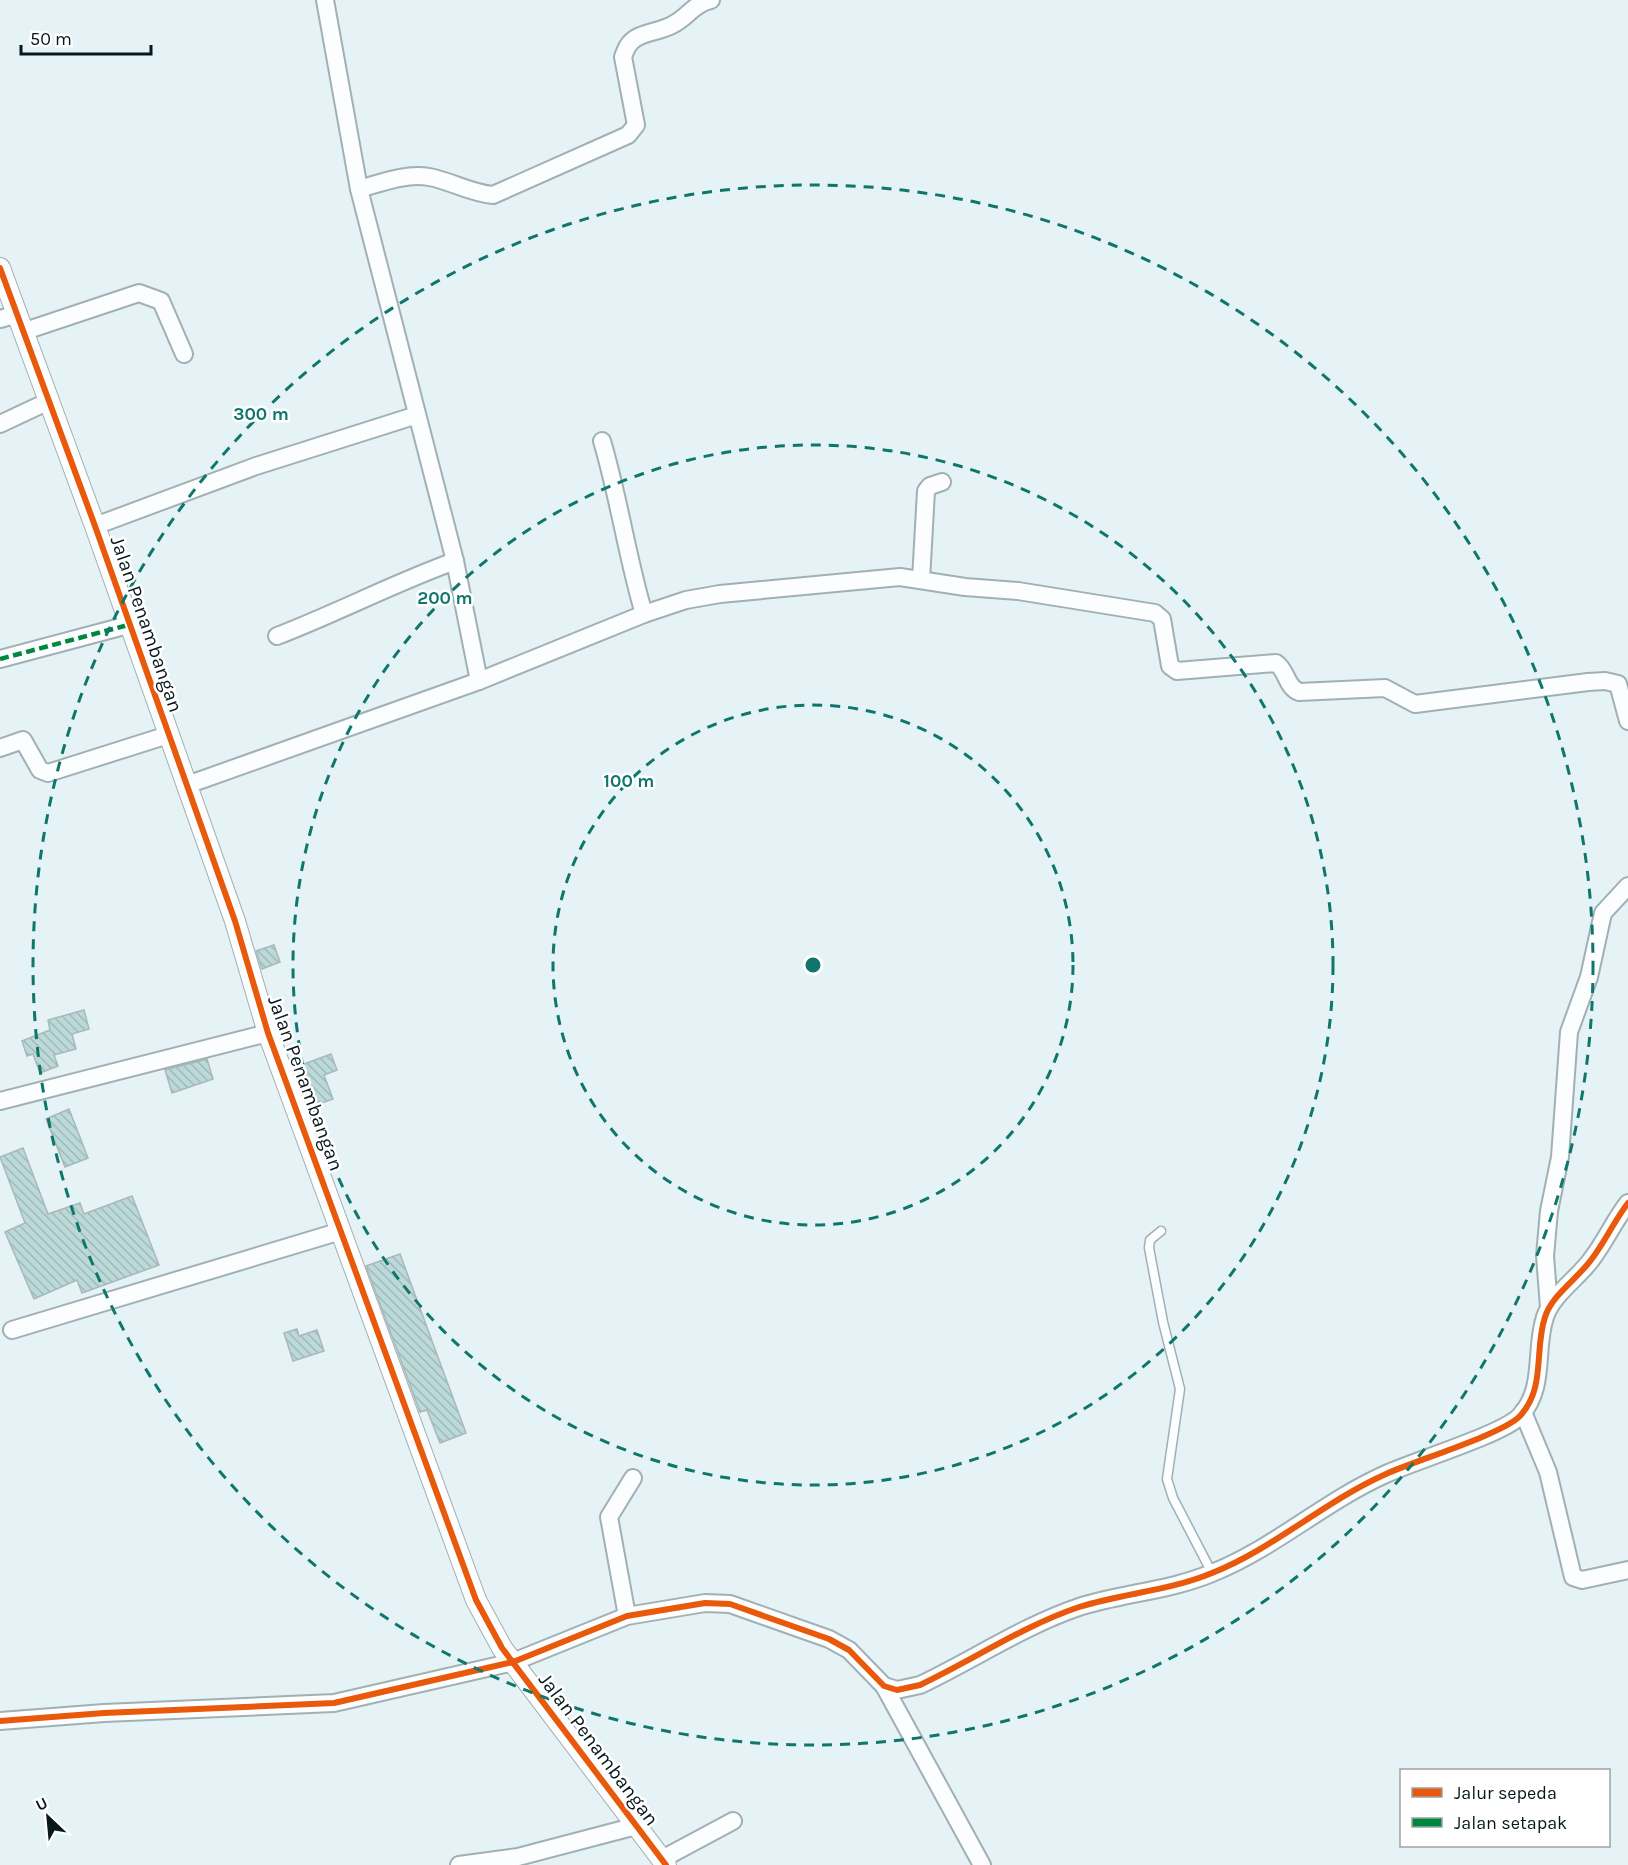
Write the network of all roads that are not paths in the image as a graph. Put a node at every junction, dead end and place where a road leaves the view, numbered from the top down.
1 (325, 0) edge
2 (711, 0) edge
3 (359, 189) junction
4 (0, 268) edge
5 (14, 321) edge
6 (184, 354) dead end
7 (49, 401) junction
8 (417, 415) junction
9 (0, 423) edge
10 (603, 441) dead end
11 (942, 482) dead end
12 (95, 526) junction
13 (455, 561) junction
14 (921, 580) junction
15 (644, 614) junction
16 (128, 625) junction
17 (277, 636) dead end
18 (0, 659) edge
19 (1623, 679) edge
20 (479, 681) junction
21 (1628, 721) edge
22 (168, 735) junction
23 (0, 747) edge
24 (187, 785) junction
25 (1628, 886) edge
26 (268, 1033) junction
27 (0, 1101) edge
28 (1628, 1203) edge
29 (341, 1231) junction
30 (1161, 1231) dead end
31 (1550, 1307) junction
32 (12, 1330) dead end
33 (1523, 1412) junction
34 (633, 1478) dead end
35 (1628, 1570) edge
36 (1212, 1574) junction
37 (627, 1616) junction
38 (513, 1662) junction
39 (884, 1686) junction
40 (0, 1721) edge
41 (733, 1821) dead end
42 (636, 1826) junction
43 (664, 1862) edge
44 (459, 1865) edge
45 (982, 1865) edge

1 - 3 street
2 - 3 street
3 - 8 street
4 - 5 street, Jalan Penambangan
5 - 6 street
5 - 7 street, Jalan Penambangan
7 - 9 street
7 - 12 street, Jalan Penambangan
8 - 12 street
8 - 13 street
10 - 15 street
11 - 14 street
12 - 16 street, Jalan Penambangan
13 - 17 street
13 - 20 street
14 - 15 street
14 - 19 street
15 - 20 street
16 - 18 street
16 - 22 street, Jalan Penambangan
19 - 21 street
20 - 24 street
22 - 23 street
22 - 24 street, Jalan Penambangan
24 - 26 street, Jalan Penambangan
25 - 31 street
26 - 27 street
26 - 29 street, Jalan Penambangan
28 - 31 street
29 - 32 street
29 - 38 street, Jalan Penambangan
30 - 36 lane
31 - 33 street
33 - 35 street
33 - 36 street
34 - 37 street
36 - 39 street
37 - 38 street
37 - 39 street
38 - 40 street
38 - 42 street, Jalan Penambangan
39 - 45 street
41 - 43 street
42 - 43 street, Jalan Penambangan
42 - 44 street

